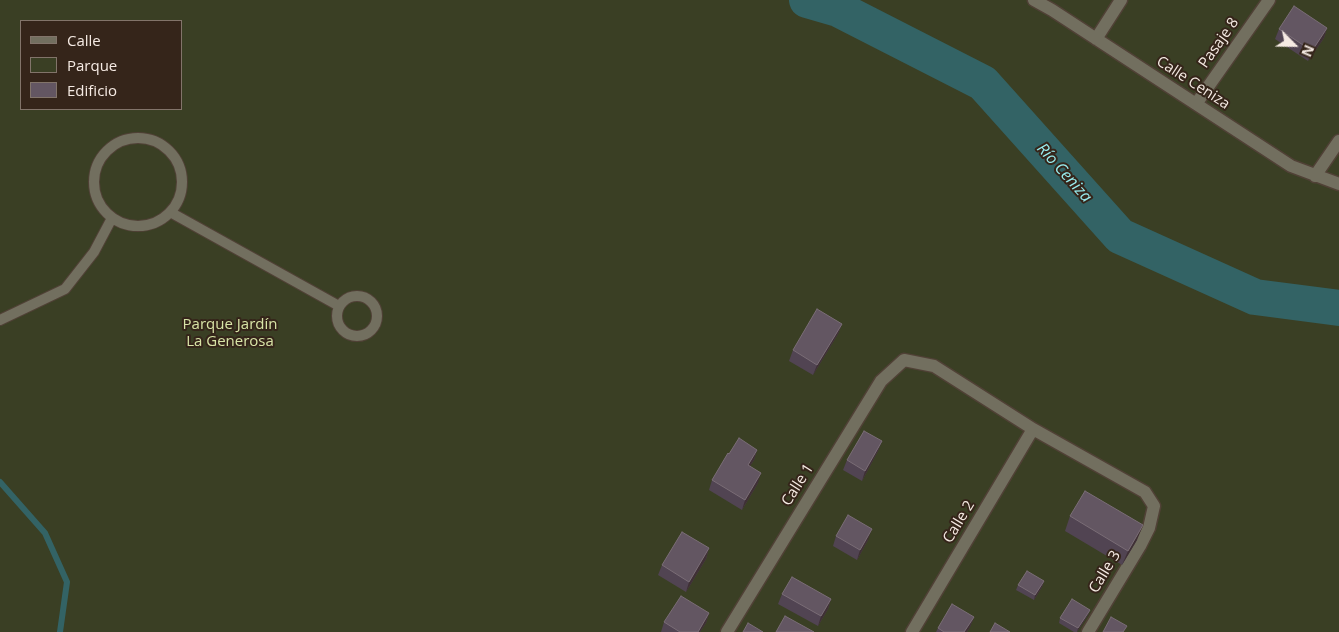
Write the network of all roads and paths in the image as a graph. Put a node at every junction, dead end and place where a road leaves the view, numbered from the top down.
1 (1034, 0) edge
2 (1121, 0) edge
3 (1269, 0) edge
4 (1096, 39) junction
5 (1196, 104) junction
6 (1339, 141) edge
7 (1316, 176) junction
8 (1339, 184) edge
9 (170, 212) junction
10 (112, 218) junction
11 (339, 306) junction
12 (0, 320) edge
13 (904, 360) joint
14 (1033, 429) junction
15 (727, 632) edge
16 (912, 632) edge
17 (1088, 632) edge

1 - 4 street, Calle Ceniza
2 - 4 street
3 - 5 street, Pasaje 8
4 - 5 street, Calle Ceniza
5 - 7 street, Calle Ceniza
6 - 7 street
7 - 8 street, Calle Ceniza
9 - 10 lane
9 - 10 lane
9 - 11 lane
10 - 12 lane
11 - 11 lane
13 - 14 street, Calle 3
13 - 15 street, Calle 1
14 - 16 street, Calle 2
14 - 17 street, Calle 3

